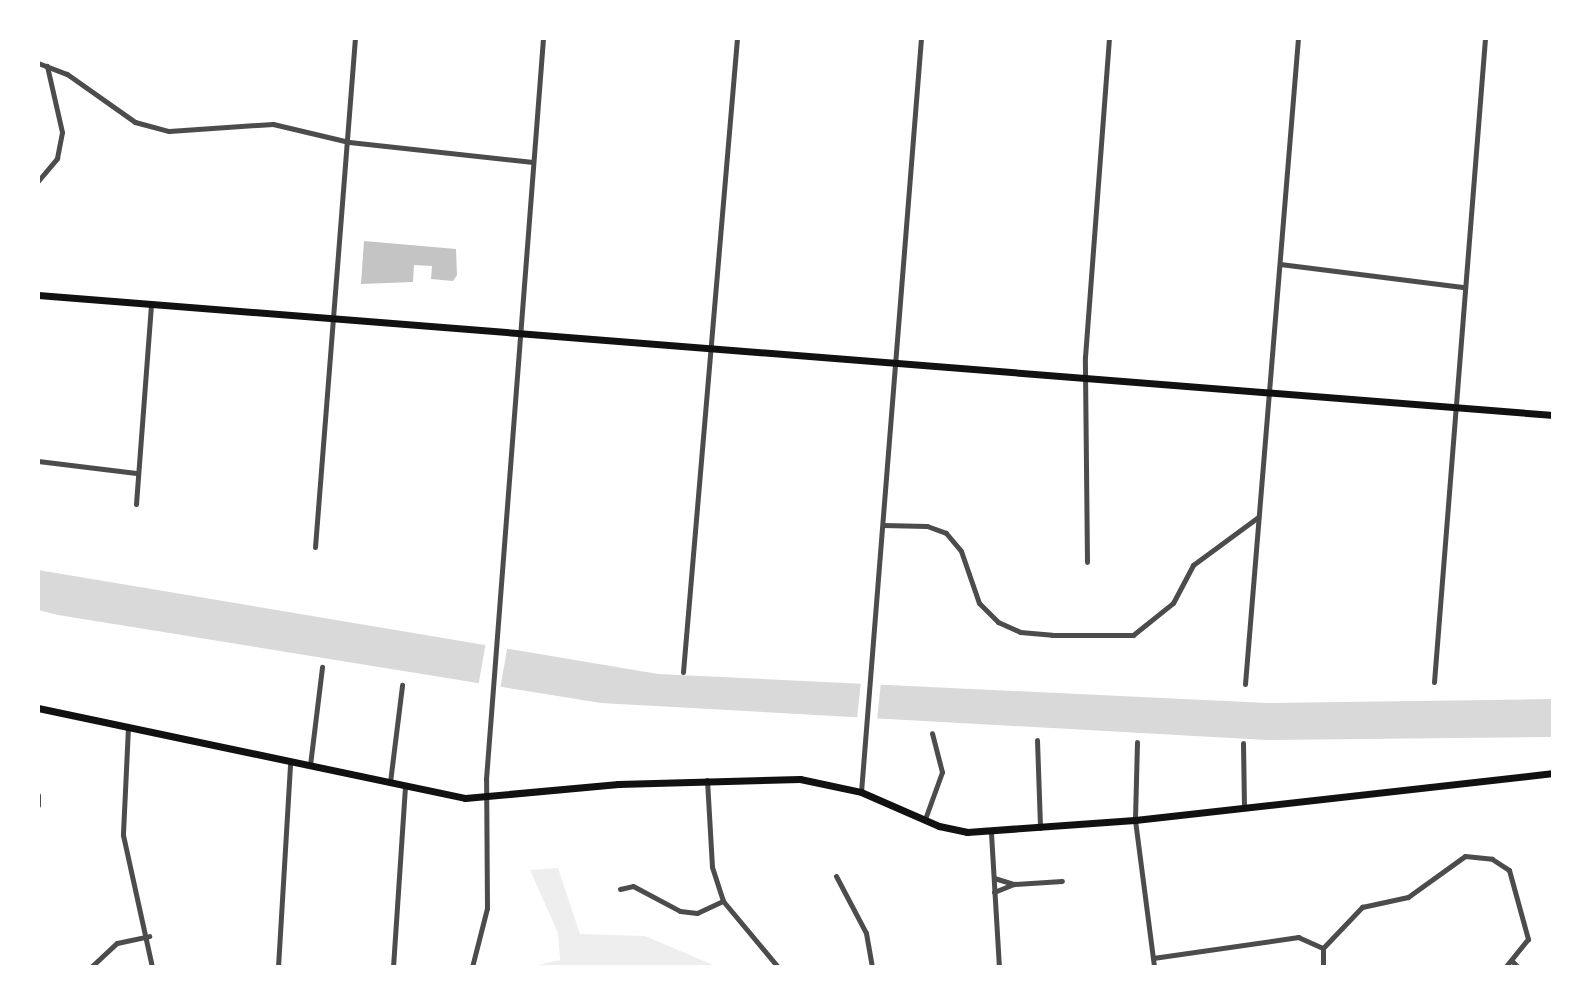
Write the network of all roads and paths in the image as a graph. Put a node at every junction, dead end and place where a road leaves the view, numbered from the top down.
1 (355, 38) edge
2 (543, 38) edge
3 (737, 38) edge
4 (921, 38) edge
5 (1109, 38) edge
6 (1298, 38) edge
7 (1485, 38) edge
8 (38, 63) edge
9 (47, 65) junction
10 (349, 142) junction
11 (533, 162) junction
12 (38, 181) edge
13 (1280, 264) junction
14 (1463, 287) junction
15 (38, 295) edge
16 (151, 304) junction
17 (333, 318) junction
18 (520, 333) junction
19 (708, 349) junction
20 (896, 363) junction
21 (1086, 379) junction
22 (1270, 392) junction
23 (1456, 406) junction
24 (1553, 415) edge
25 (38, 461) edge
26 (136, 473) junction
27 (136, 504) dead end
28 (1258, 517) junction
29 (883, 525) junction
30 (315, 547) dead end
31 (1087, 562) dead end
32 (322, 667) dead end
33 (683, 672) dead end
34 (1434, 682) dead end
35 (1245, 684) dead end
36 (402, 685) dead end
37 (38, 708) edge
38 (128, 727) junction
39 (932, 733) dead end
40 (1037, 740) dead end
41 (1137, 742) dead end
42 (1243, 743) dead end
43 (290, 762) junction
44 (310, 767) junction
45 (1553, 773) edge
46 (707, 779) junction
47 (390, 783) junction
48 (405, 786) junction
49 (861, 792) junction
50 (38, 795) edge
51 (485, 798) junction
52 (38, 805) edge
53 (1244, 808) junction
54 (925, 819) junction
55 (1135, 820) junction
56 (1040, 829) junction
57 (991, 833) junction
58 (836, 876) dead end
59 (994, 878) junction
60 (1062, 881) dead end
61 (1014, 884) junction
62 (620, 889) dead end
63 (994, 892) junction
64 (723, 901) junction
65 (149, 936) junction
66 (1323, 948) junction
67 (1153, 958) junction
68 (1512, 961) junction
69 (91, 967) edge
70 (152, 967) edge
71 (278, 967) edge
72 (393, 967) edge
73 (472, 967) edge
74 (778, 967) edge
75 (872, 967) edge
76 (999, 967) edge
77 (1154, 967) edge
78 (1323, 967) edge
79 (1505, 967) edge
80 (1518, 967) edge

1 - 10 street
2 - 11 street
3 - 19 street
4 - 20 street
5 - 21 street
6 - 13 street
7 - 14 street
8 - 9 street
9 - 10 street
9 - 12 street
10 - 11 street
10 - 17 street
11 - 18 street
13 - 14 street
13 - 22 street
14 - 23 street
15 - 16 main road
16 - 17 main road
16 - 26 street
17 - 18 main road
17 - 30 street
18 - 19 main road
18 - 51 street
19 - 20 main road
19 - 33 street
20 - 21 main road
20 - 29 street
21 - 22 main road
21 - 31 street
22 - 23 main road
22 - 28 street
23 - 24 main road
23 - 34 street
25 - 26 street
26 - 27 street
28 - 29 street
28 - 35 street
29 - 49 street
32 - 44 street
36 - 47 street
37 - 38 main road
38 - 43 main road
38 - 65 street
39 - 54 street
40 - 56 street
41 - 55 street
42 - 53 street
43 - 44 main road
43 - 71 street
44 - 47 main road
45 - 53 main road
46 - 49 main road
46 - 51 main road
46 - 64 street
47 - 48 main road
48 - 51 main road
48 - 72 street
49 - 54 main road
50 - 52 street
51 - 73 street
53 - 55 main road
54 - 57 main road
55 - 56 main road
55 - 67 street
56 - 57 main road
57 - 59 street
58 - 75 street
59 - 61 street
59 - 63 street
60 - 61 street
61 - 63 street
62 - 64 street
63 - 76 street
64 - 74 street
65 - 69 street
65 - 70 street
66 - 67 street
66 - 68 street
66 - 78 street
67 - 77 street
68 - 79 street
68 - 80 street

